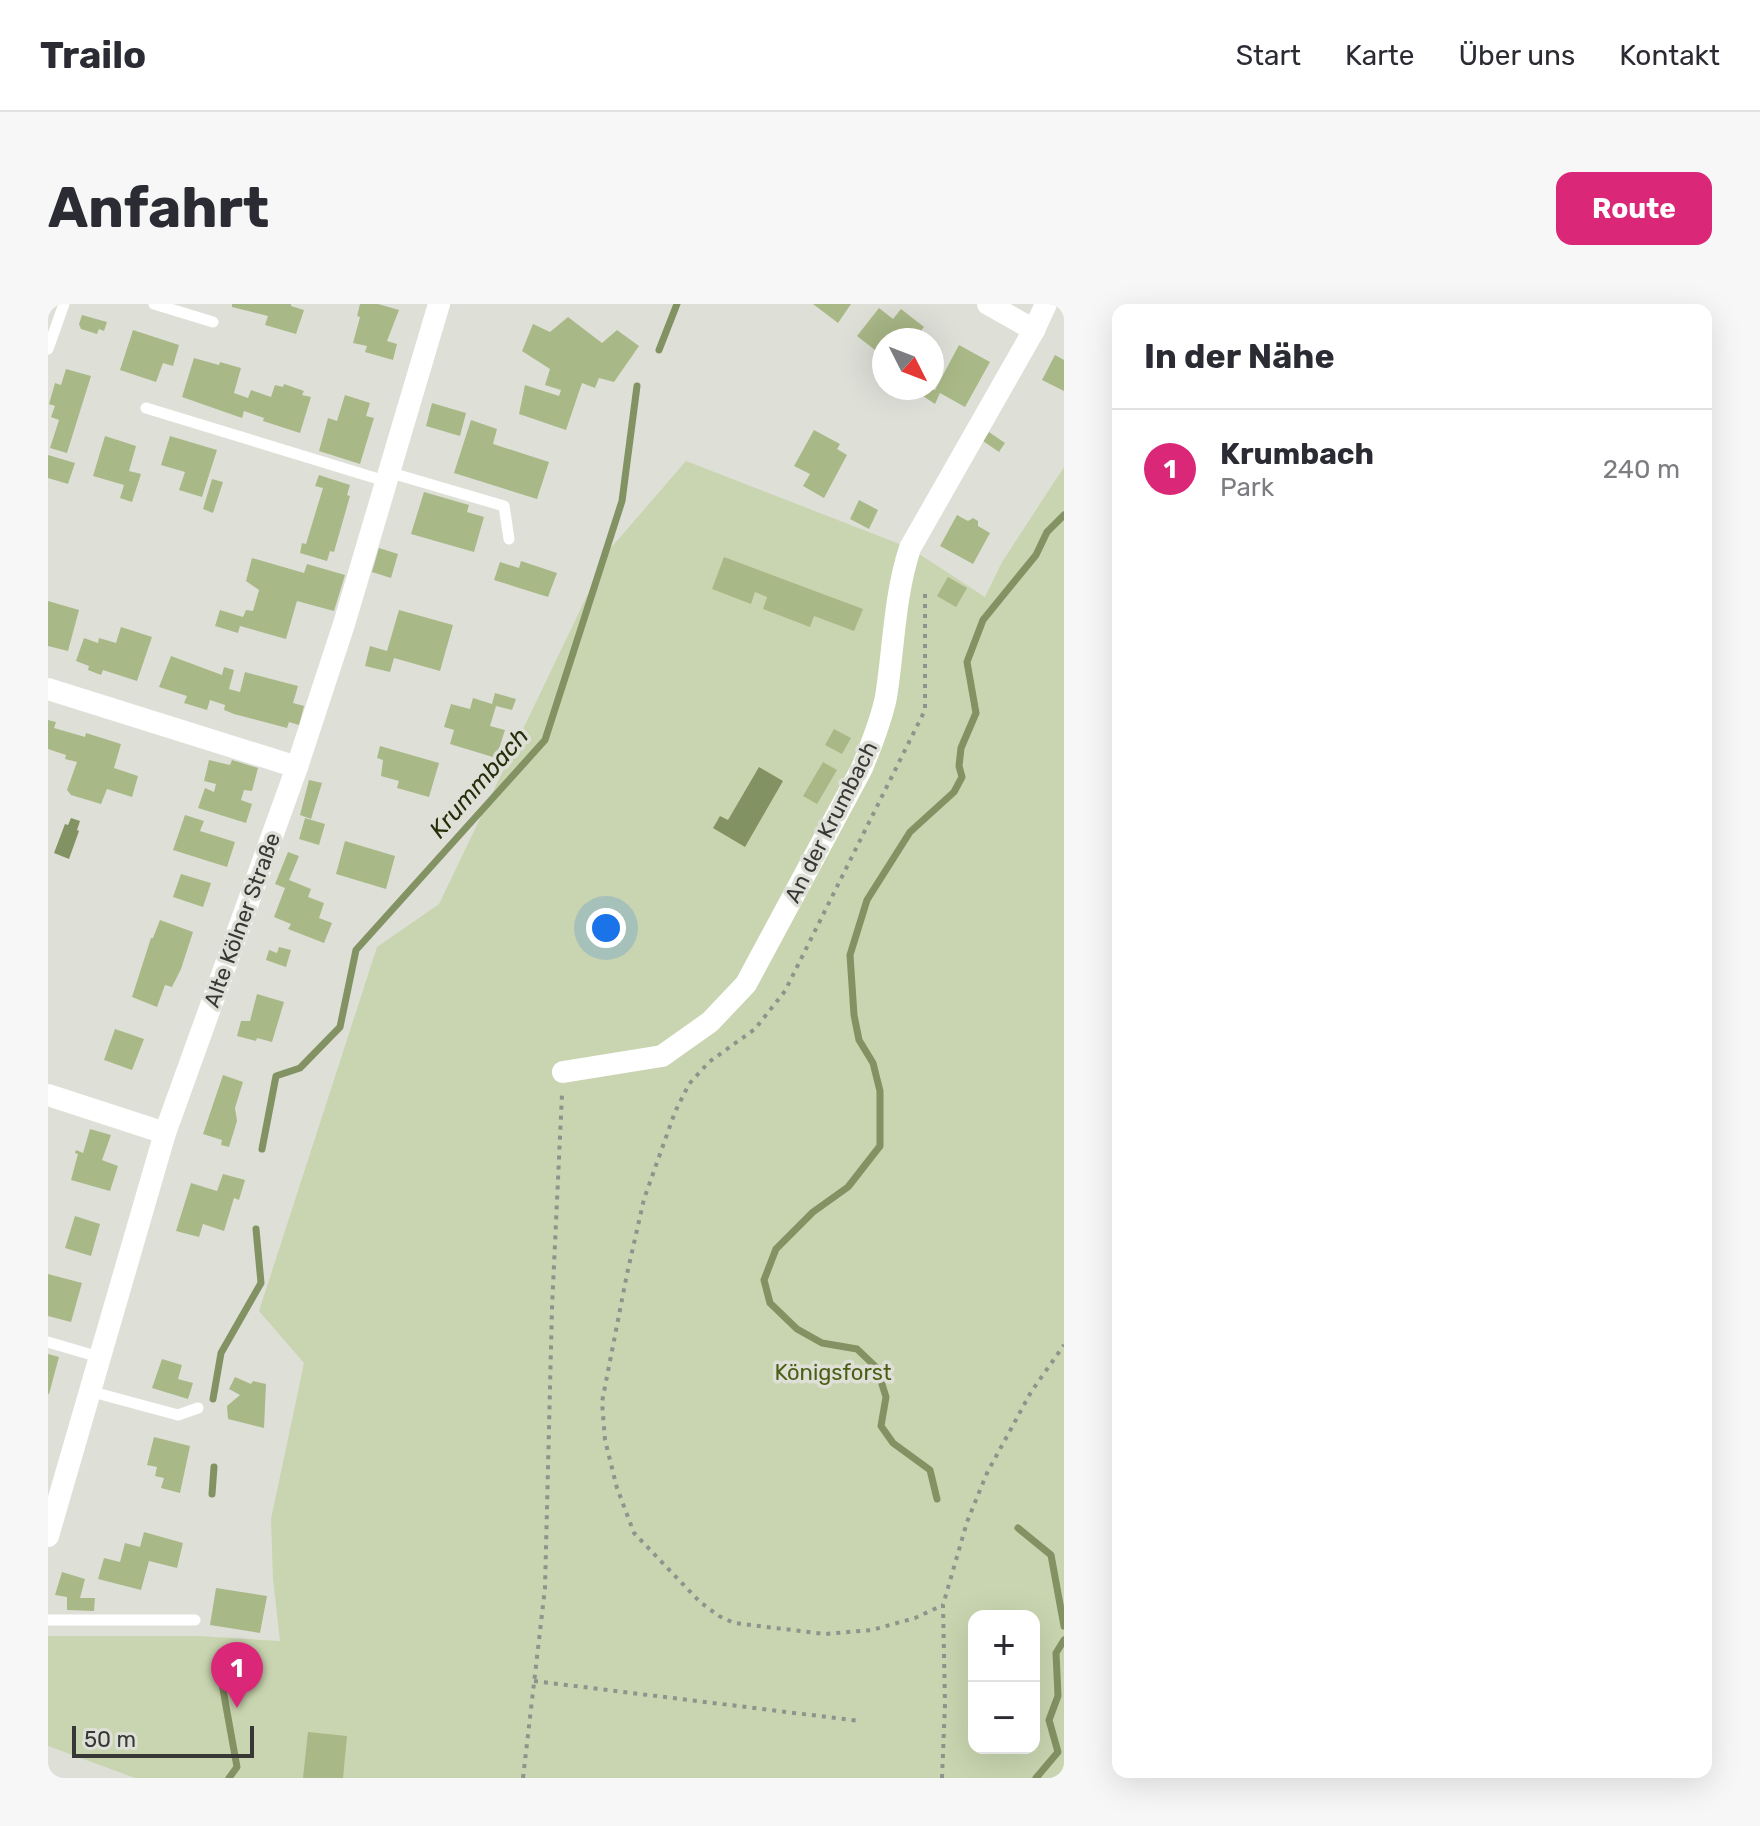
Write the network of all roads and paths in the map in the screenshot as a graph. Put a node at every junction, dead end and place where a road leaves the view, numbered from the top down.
1 (64, 304) edge
2 (154, 304) edge
3 (439, 304) edge
4 (988, 304) edge
5 (1046, 304) edge
6 (213, 322) dead end
7 (1034, 330) junction
8 (48, 349) edge
9 (146, 408) dead end
10 (387, 476) junction
11 (509, 539) dead end
12 (925, 585) dead end
13 (48, 689) edge
14 (297, 767) junction
15 (563, 1072) joint
16 (48, 1095) edge
17 (165, 1133) junction
18 (48, 1342) edge
19 (1064, 1345) edge
20 (99, 1357) junction
21 (89, 1391) junction
22 (198, 1408) dead end
23 (48, 1536) edge
24 (943, 1605) junction
25 (48, 1620) edge
26 (195, 1620) dead end
27 (534, 1681) junction
28 (860, 1721) dead end
29 (523, 1778) edge
30 (942, 1778) edge

1 - 8 lane
2 - 6 lane
3 - 10 street, Alte Kölner Straße
4 - 7 street
5 - 7 street, An der Krumbach
7 - 15 street, An der Krumbach
9 - 10 lane
10 - 11 lane
10 - 14 street, Alte Kölner Straße
12 - 24 path
13 - 14 street
14 - 17 street, Alte Kölner Straße
15 - 27 path
16 - 17 street
17 - 20 street, Alte Kölner Straße
18 - 20 lane
19 - 24 path
20 - 21 street, Alte Kölner Straße
21 - 22 lane
21 - 23 street, Alte Kölner Straße
24 - 30 path
25 - 26 lane
27 - 28 path
27 - 29 path

